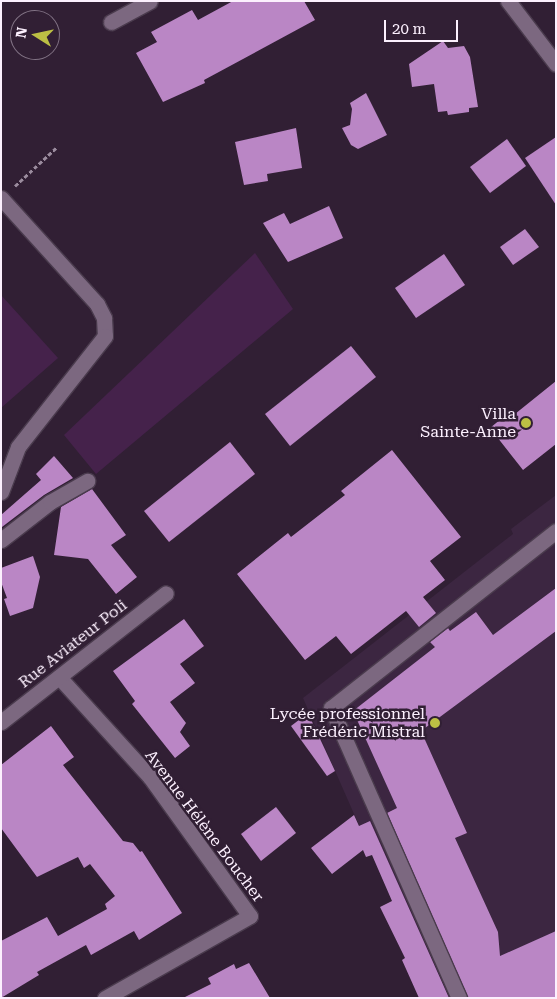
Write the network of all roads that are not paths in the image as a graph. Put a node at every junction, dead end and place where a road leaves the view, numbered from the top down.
1 (150, 1) edge
2 (508, 1) edge
3 (111, 22) dead end
4 (556, 64) edge
5 (1, 198) edge
6 (86, 480) dead end
7 (1, 492) edge
8 (556, 531) edge
9 (1, 540) edge
10 (166, 593) dead end
11 (59, 677) junction
12 (1, 722) edge
13 (105, 998) edge
14 (459, 998) edge

1 - 3 street
2 - 4 street
5 - 7 street
6 - 9 street
8 - 14 street
10 - 11 street, Rue Aviateur Poli
11 - 12 street, Rue Aviateur Poli
11 - 13 street, Avenue Hélène Boucher

